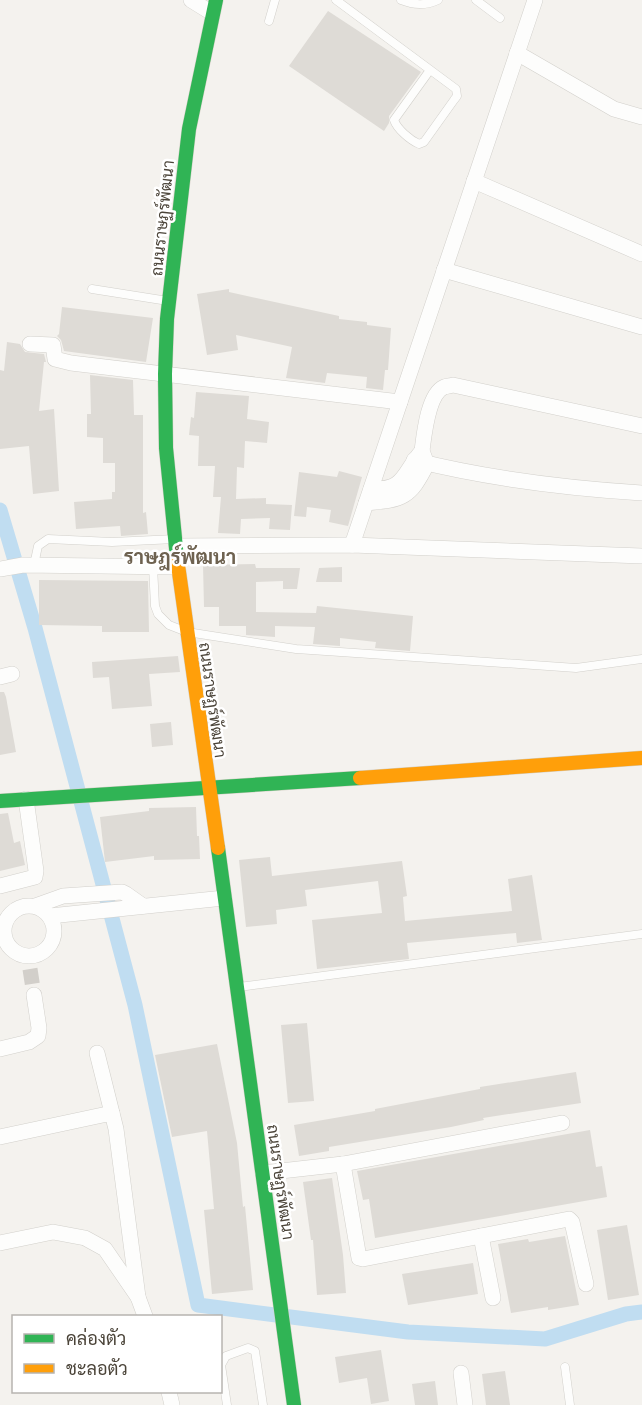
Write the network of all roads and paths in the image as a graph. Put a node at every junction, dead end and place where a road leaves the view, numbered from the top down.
1 (191, 0) edge
2 (275, 0) edge
3 (336, 0) edge
4 (400, 0) edge
5 (438, 0) edge
6 (476, 0) edge
7 (535, 0) edge
8 (214, 7) edge
9 (501, 18) dead end
10 (269, 21) dead end
11 (517, 52) junction
12 (430, 70) junction
13 (642, 117) edge
14 (474, 181) junction
15 (642, 254) edge
16 (444, 270) junction
17 (92, 289) dead end
18 (170, 301) junction
19 (642, 327) edge
20 (30, 344) dead end
21 (166, 375) junction
22 (400, 402) junction
23 (642, 426) edge
24 (421, 458) junction
25 (642, 493) edge
26 (368, 496) junction
27 (177, 543) junction
28 (352, 545) junction
29 (642, 556) edge
30 (29, 565) junction
31 (153, 566) junction
32 (178, 567) junction
33 (0, 569) edge
34 (187, 632) junction
35 (642, 659) edge
36 (642, 758) edge
37 (209, 789) junction
38 (26, 799) junction
39 (0, 801) edge
40 (0, 886) edge
41 (224, 898) junction
42 (35, 906) junction
43 (136, 907) junction
44 (51, 916) junction
45 (642, 934) edge
46 (3, 941) edge
47 (238, 987) junction
48 (34, 995) tunnel mouth
49 (0, 1048) edge
50 (97, 1053) dead end
51 (112, 1113) junction
52 (562, 1123) dead end
53 (0, 1137) edge
54 (343, 1164) junction
55 (263, 1173) junction
56 (481, 1236) junction
57 (0, 1243) edge
58 (586, 1284) dead end
59 (138, 1298) junction
60 (493, 1298) dead end
61 (144, 1315) edge
62 (222, 1363) edge
63 (565, 1368) dead end
64 (222, 1372) edge
65 (461, 1373) dead end
66 (227, 1405) edge
67 (262, 1405) edge
68 (294, 1405) edge
69 (465, 1405) edge
70 (570, 1405) edge

1 - 8 street
2 - 10 lane
3 - 12 lane
4 - 5 lane
6 - 9 lane
7 - 11 street
8 - 18 street, ถนนราษฏร์พัฒนา
11 - 13 street
11 - 14 street
12 - 12 lane
14 - 15 street
14 - 16 street
16 - 19 street
16 - 22 street
17 - 18 lane
18 - 21 street, ถนนราษฏร์พัฒนา
20 - 21 street
21 - 22 street
21 - 27 street, ถนนราษฏร์พัฒนา
22 - 26 street
23 - 24 street
24 - 25 street
24 - 26 street
26 - 28 street
27 - 28 street
27 - 30 lane
27 - 32 street, ถนนราษฏร์พัฒนา
28 - 29 street
30 - 31 street
30 - 33 street
31 - 32 street
31 - 34 lane
32 - 34 street, ถนนราษฏร์พัฒนา
34 - 35 lane
34 - 37 street, ถนนราษฏร์พัฒนา
36 - 37 street
37 - 38 street
37 - 41 street, ถนนราษฏร์พัฒนา
38 - 39 street
38 - 40 street
41 - 43 street
41 - 47 street, ถนนราษฏร์พัฒนา
42 - 43 street
42 - 44 street
42 - 46 street
43 - 44 street
44 - 46 street
45 - 47 lane
47 - 55 street, ถนนราษฏร์พัฒนา
48 - 49 street
50 - 51 street
51 - 53 street
51 - 59 street
52 - 54 street
54 - 55 street
54 - 56 street
55 - 68 street, ถนนราษฏร์พัฒนา
56 - 58 street
56 - 60 street
57 - 59 street
59 - 61 street
62 - 67 lane
63 - 70 lane
64 - 66 lane
65 - 69 street

